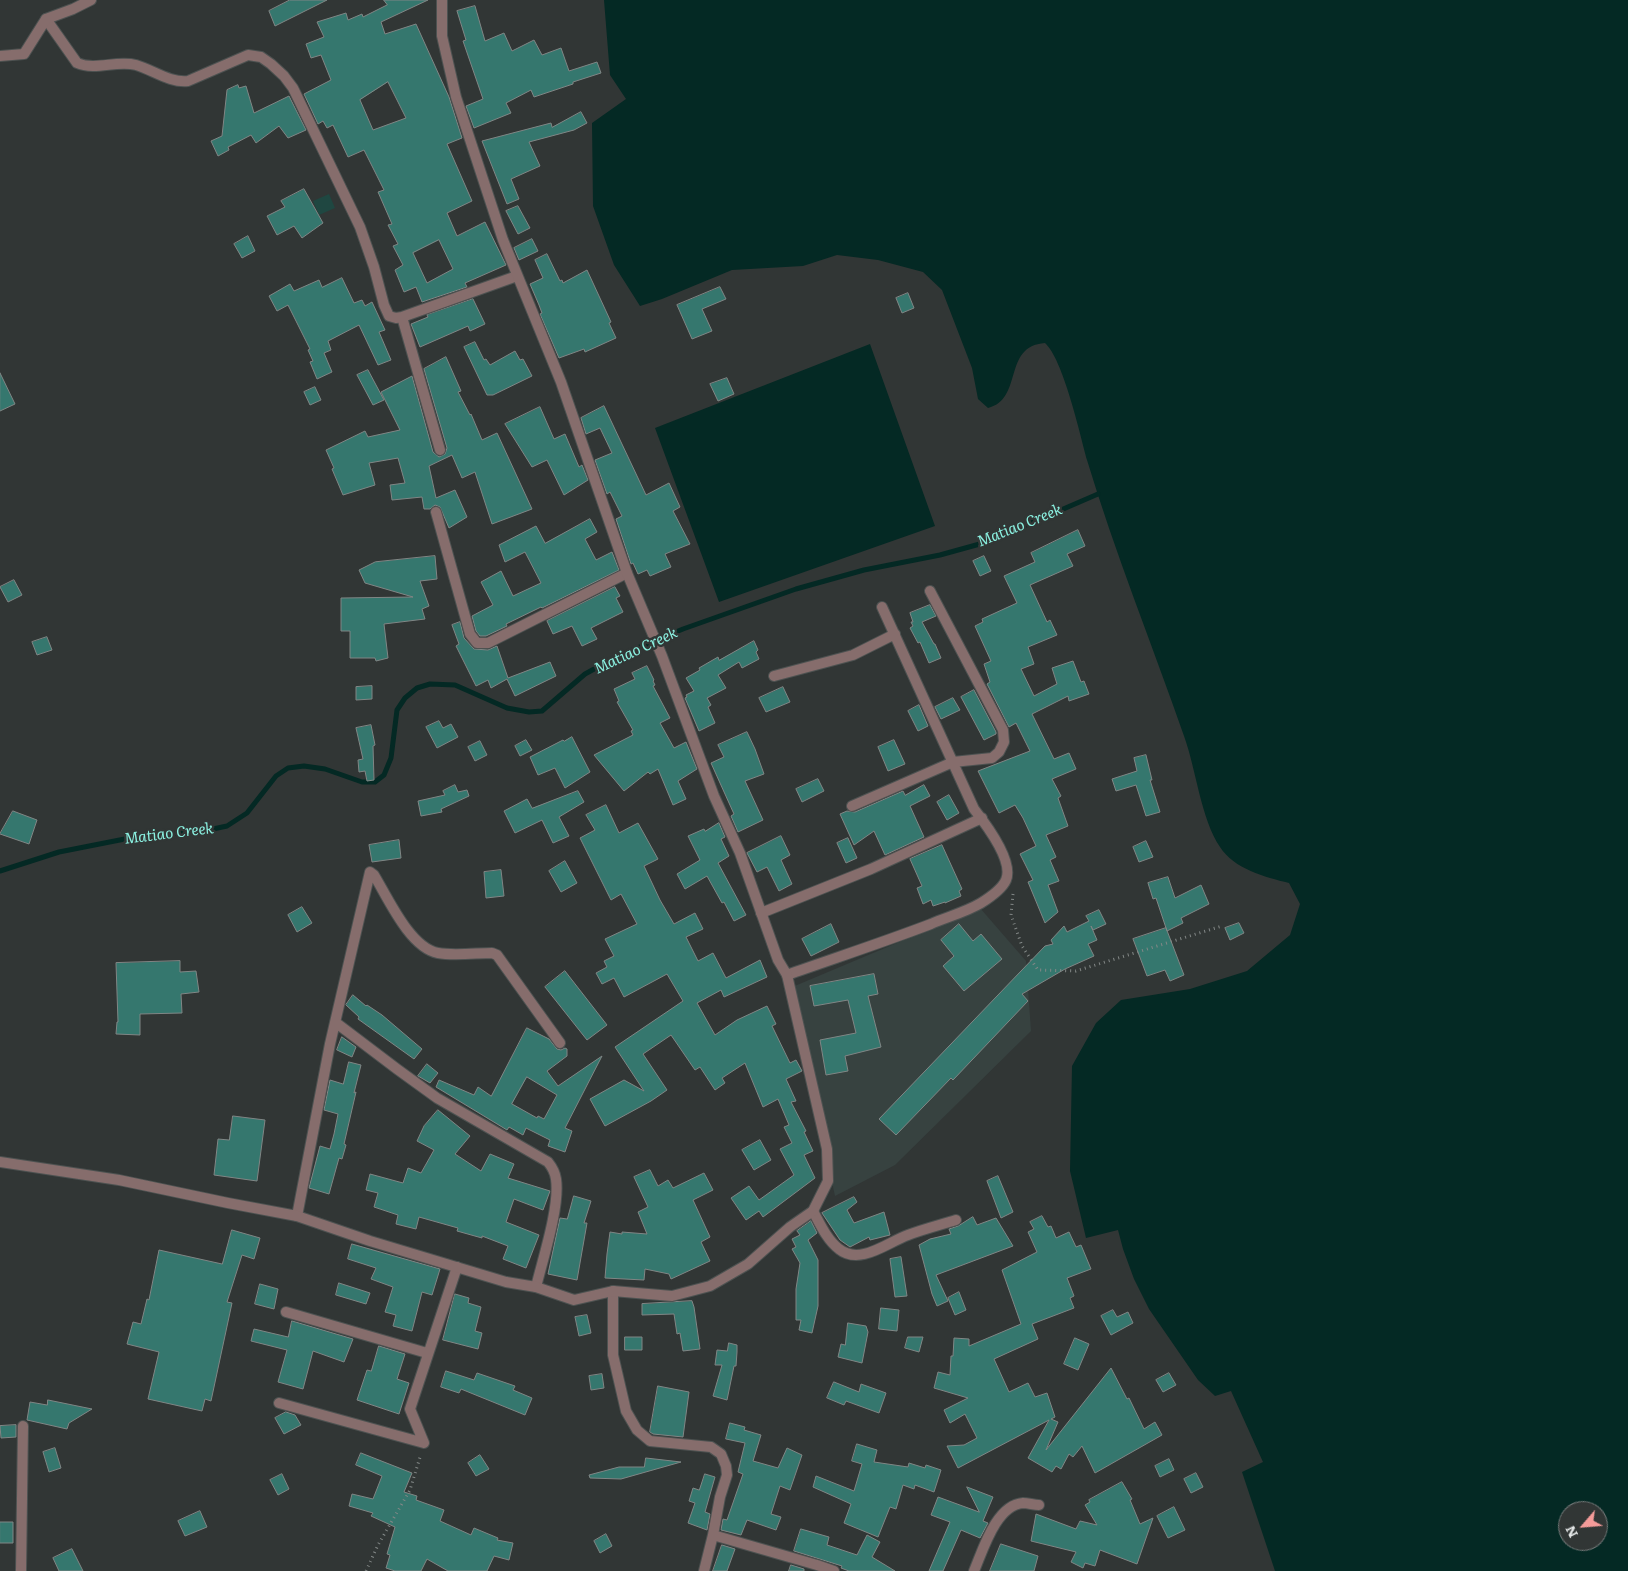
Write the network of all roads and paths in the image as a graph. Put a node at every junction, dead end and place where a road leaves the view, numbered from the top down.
1 (91, 0) edge
2 (442, 0) edge
3 (46, 19) junction
4 (0, 56) edge
5 (517, 276) junction
6 (402, 317) junction
7 (440, 450) dead end
8 (436, 512) dead end
9 (627, 573) junction
10 (930, 591) dead end
11 (882, 607) dead end
12 (895, 634) junction
13 (774, 676) dead end
14 (953, 762) junction
15 (852, 806) dead end
16 (982, 818) junction
17 (1013, 888) dead end
18 (761, 913) junction
19 (1222, 926) dead end
20 (787, 975) junction
21 (336, 1022) junction
22 (560, 1042) dead end
23 (0, 1162) edge
24 (812, 1211) junction
25 (297, 1216) junction
26 (956, 1220) dead end
27 (457, 1267) junction
28 (536, 1287) junction
29 (613, 1290) junction
30 (286, 1312) dead end
31 (427, 1352) junction
32 (279, 1403) dead end
33 (23, 1426) dead end
34 (424, 1443) junction
35 (1039, 1505) dead end
36 (713, 1535) junction
37 (21, 1571) edge
38 (366, 1571) edge
39 (704, 1571) edge
40 (834, 1571) edge
41 (974, 1571) edge

1 - 3 street
2 - 5 street
3 - 4 street
3 - 6 street
5 - 6 street
5 - 9 street
6 - 7 street
8 - 9 street
9 - 18 street
10 - 14 street
11 - 12 street
12 - 13 street
12 - 14 street
14 - 15 street
14 - 16 street
16 - 18 street
16 - 20 street
17 - 19 path
18 - 20 street
20 - 24 street
21 - 22 street
21 - 25 street
21 - 28 street
23 - 25 street
24 - 26 street
24 - 29 street
25 - 27 street
27 - 28 street
27 - 31 street
28 - 29 street
29 - 36 street
30 - 31 street
31 - 34 street
32 - 34 street
33 - 37 street
34 - 38 path
35 - 41 street
36 - 39 street
36 - 40 street

